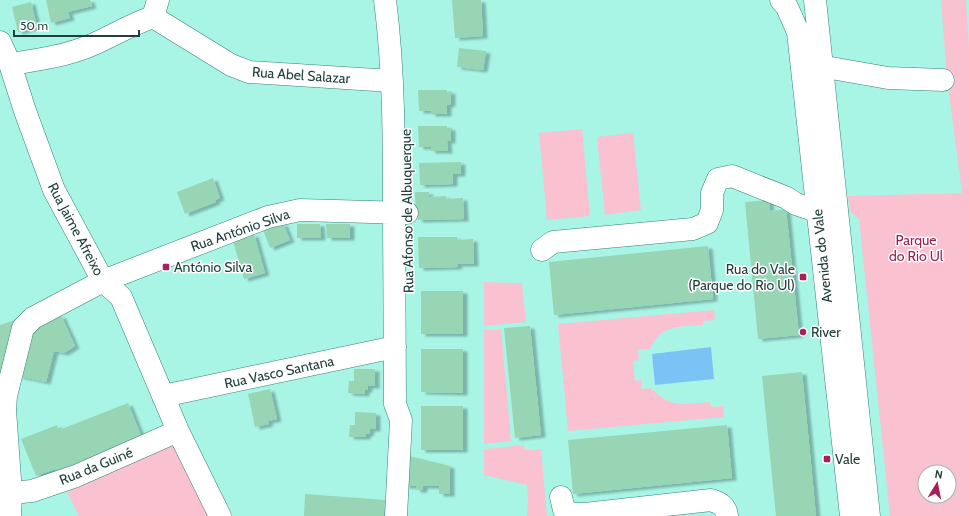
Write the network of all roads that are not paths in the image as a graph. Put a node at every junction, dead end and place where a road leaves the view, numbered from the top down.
1 (385, 0) edge
2 (398, 0) edge
3 (781, 0) edge
4 (815, 0) edge
5 (155, 8) edge
6 (0, 42) edge
7 (10, 64) junction
8 (822, 68) junction
9 (943, 80) dead end
10 (392, 81) junction
11 (817, 211) junction
12 (401, 212) junction
13 (542, 250) dead end
14 (103, 281) junction
15 (395, 347) junction
16 (3, 395) edge
17 (163, 396) junction
18 (401, 420) junction
19 (178, 431) junction
20 (11, 493) junction
21 (561, 497) dead end
22 (10, 516) edge
23 (220, 516) edge
24 (396, 516) edge
25 (727, 516) edge
26 (850, 516) edge
27 (869, 516) edge

1 - 10 street, Rua Afonso de Albuquerque
2 - 12 street, Rua Afonso de Albuquerque
3 - 11 street, Avenida do Vale
4 - 8 street, Avenida do Vale
5 - 7 street
5 - 10 street, Rua Abel Salazar
6 - 7 street, Rua Jaime Afreixo
7 - 14 street, Rua Jaime Afreixo
8 - 9 street
8 - 27 street, Avenida do Vale
10 - 12 street, Rua Afonso de Albuquerque
11 - 13 street
11 - 26 street, Avenida do Vale
12 - 14 street, Rua António Silva
12 - 15 street, Rua Afonso de Albuquerque
12 - 18 street, Rua Afonso de Albuquerque
14 - 16 street, Rua António Silva
14 - 17 street, Rua Jaime Afreixo
15 - 17 street, Rua Vasco Santana
15 - 18 street, Rua Afonso de Albuquerque
16 - 20 street, Rua António Silva
17 - 19 street, Rua Jaime Afreixo
18 - 24 street, Rua Afonso de Albuquerque
19 - 20 street, Rua da Guiné
19 - 23 street, Rua Jaime Afreixo
20 - 22 street, Rua António Silva
21 - 25 street

